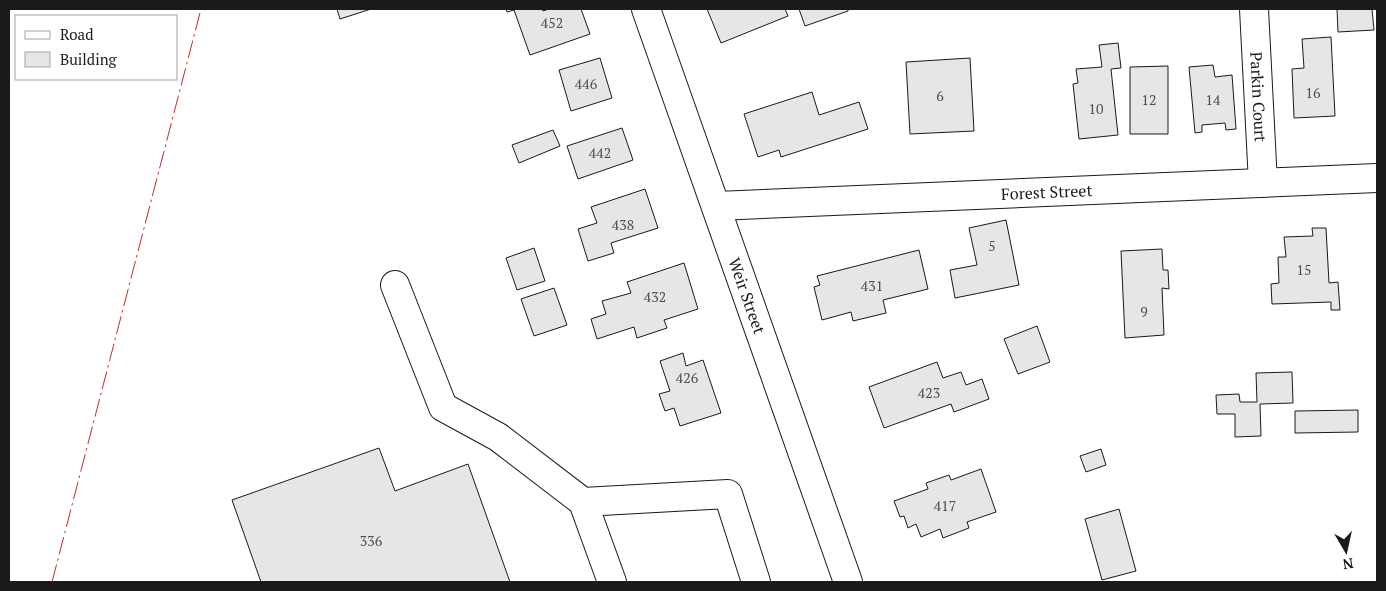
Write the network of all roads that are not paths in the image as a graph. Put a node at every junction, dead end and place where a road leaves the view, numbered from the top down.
1 (646, 9) edge
2 (1254, 9) edge
3 (1377, 178) edge
4 (1263, 183) junction
5 (716, 206) junction
6 (395, 285) dead end
7 (583, 502) junction
8 (612, 582) edge
9 (756, 582) edge
10 (848, 582) edge

1 - 5 street, Weir Street
2 - 4 street, Parkin Court
3 - 4 street, Forest Street
4 - 5 street, Forest Street
5 - 10 street, Weir Street
6 - 7 street
7 - 8 street
7 - 9 street

